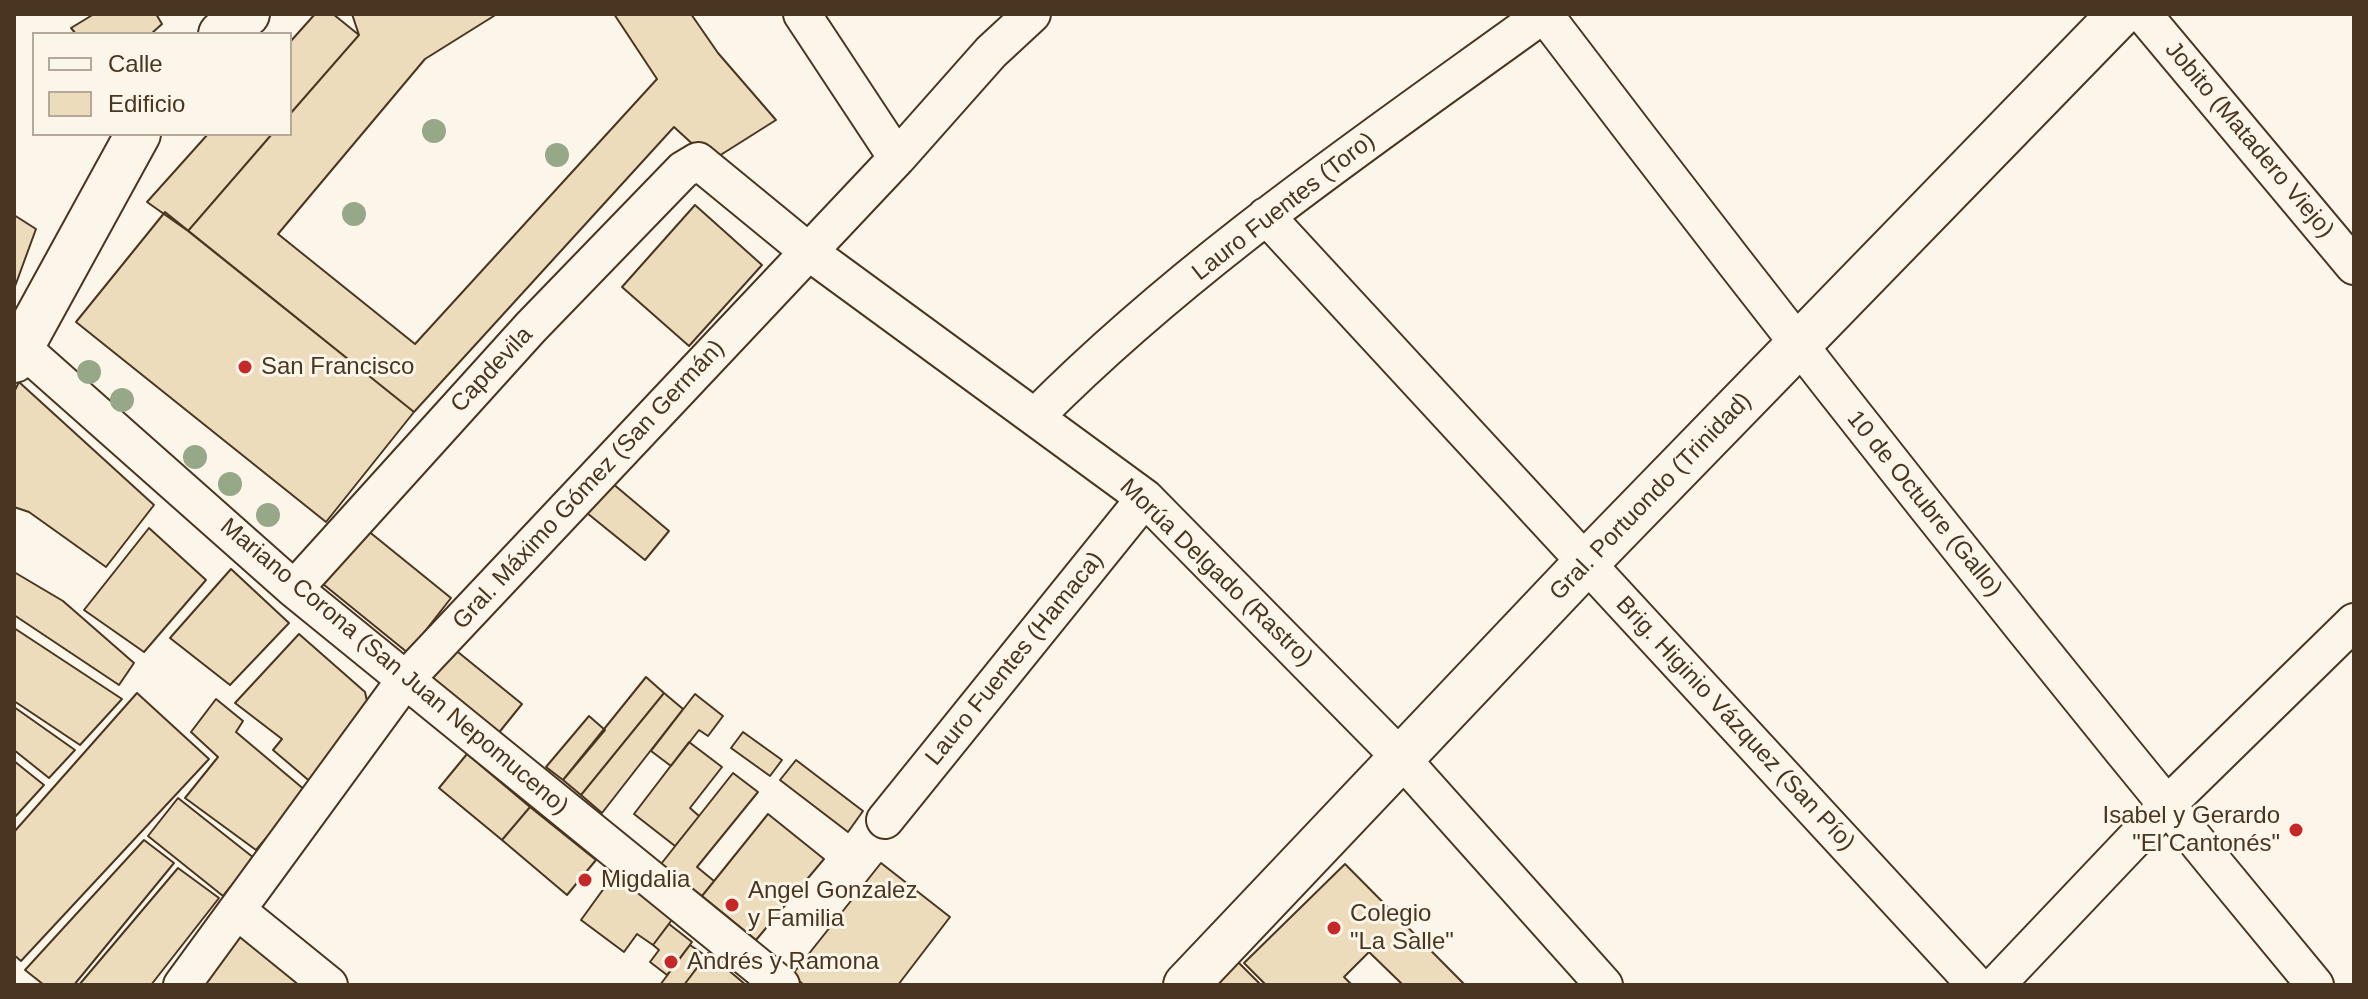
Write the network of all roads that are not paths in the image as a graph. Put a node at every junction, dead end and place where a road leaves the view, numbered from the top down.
1 (802, 14) edge
2 (1032, 14) edge
3 (1544, 14) edge
4 (2120, 14) edge
5 (2143, 14) edge
6 (137, 136) edge
7 (897, 158) junction
8 (698, 161) joint
9 (1266, 216) junction
10 (809, 252) junction
11 (2354, 266) edge
12 (1798, 347) junction
13 (16, 349) edge
14 (1037, 415) junction
15 (1145, 498) junction
16 (1586, 563) junction
17 (294, 589) junction
18 (2354, 622) edge
19 (405, 680) junction
20 (1401, 758) junction
21 (2166, 806) junction
22 (885, 820) dead end
23 (239, 912) junction
24 (182, 985) edge
25 (329, 985) edge
26 (781, 985) edge
27 (1186, 985) edge
28 (1604, 985) edge
29 (1976, 985) edge
30 (1996, 985) edge
31 (2315, 985) edge

1 - 7 street
2 - 7 street, Gral. Máximo Gómez (San Germán)
3 - 9 street, Lauro Fuentes (Toro)
3 - 12 street, 10 de Octubre (Gallo)
4 - 12 street, Gral. Portuondo (Trinidad)
5 - 11 street, Jobito (Matadero Viejo)
6 - 13 street
7 - 10 street, Gral. Máximo Gómez (San Germán)
8 - 10 street, Morúa Delgado (Rastro)
8 - 17 street, Capdevila
9 - 14 street, Lauro Fuentes (Toro)
9 - 16 street, Brig. Higinio Vázquez (San Pío)
10 - 14 street, Morúa Delgado (Rastro)
10 - 19 street, Gral. Máximo Gómez (San Germán)
12 - 16 street, Gral. Portuondo (Trinidad)
12 - 21 street, 10 de Octubre (Gallo)
13 - 17 street, Mariano Corona (San Juan Nepomuceno)
14 - 15 street, Morúa Delgado (Rastro)
15 - 20 street, Morúa Delgado (Rastro)
15 - 22 street, Lauro Fuentes (Hamaca)
16 - 20 street, Gral. Portuondo (Trinidad)
16 - 29 street, Brig. Higinio Vázquez (San Pío)
17 - 19 street, Mariano Corona (San Juan Nepomuceno)
18 - 21 street
19 - 23 street, Gral. Máximo Gómez (San Germán)
19 - 26 street, Mariano Corona (San Juan Nepomuceno)
20 - 27 street, Gral. Portuondo (Trinidad)
20 - 28 street, Morúa Delgado (Rastro)
21 - 30 street
21 - 31 street, 10 de Octubre (Gallo)
23 - 24 street, Gral. Máximo Gómez (San Germán)
23 - 25 street

